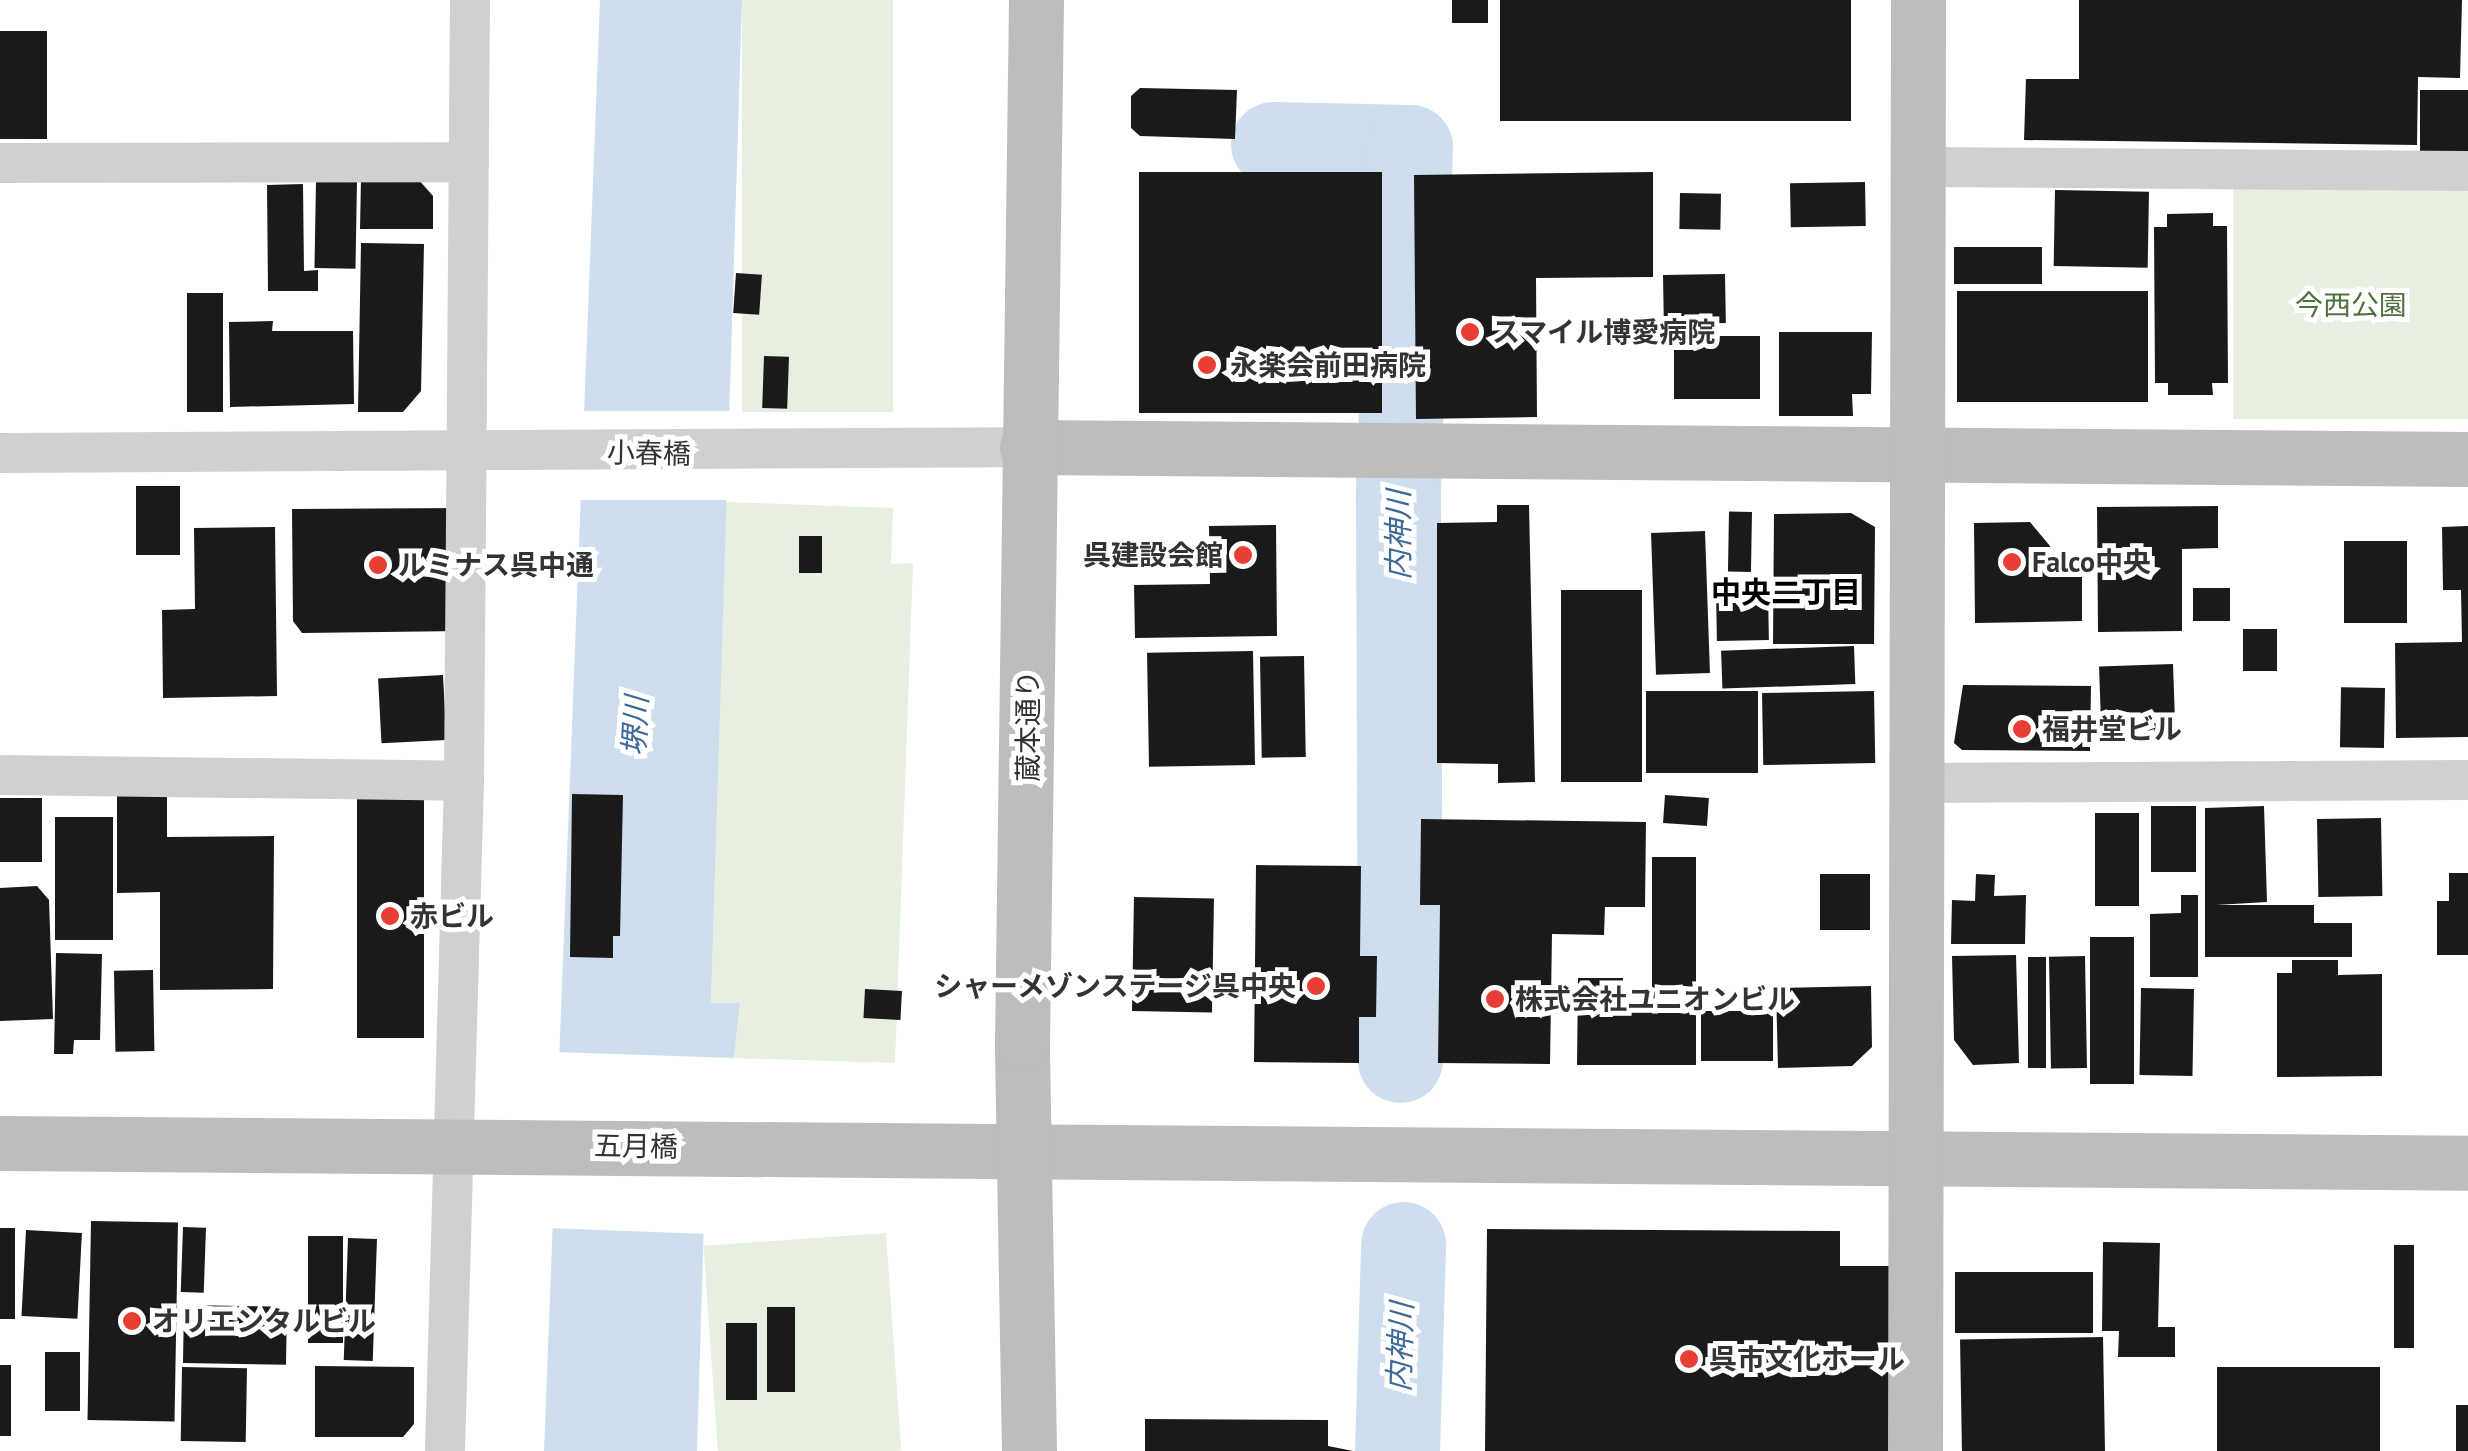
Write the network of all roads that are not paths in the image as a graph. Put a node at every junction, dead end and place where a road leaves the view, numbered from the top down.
1 (470, 0) edge
2 (1036, 0) edge
3 (1918, 0) edge
4 (468, 162) junction
5 (0, 163) edge
6 (1918, 167) junction
7 (2468, 171) edge
8 (1027, 447) junction
9 (468, 450) junction
10 (0, 453) edge
11 (1919, 456) junction
12 (2468, 459) edge
13 (0, 775) edge
14 (464, 780) junction
15 (2468, 780) edge
16 (1918, 782) junction
17 (0, 1143) edge
18 (457, 1143) junction
19 (1022, 1151) junction
20 (1917, 1163) junction
21 (2468, 1163) edge
22 (445, 1451) edge
23 (1029, 1451) edge
24 (1915, 1451) edge

1 - 4 street
2 - 8 street, 蔵本通り
3 - 6 street
4 - 5 street
4 - 9 street
6 - 7 street
6 - 11 street
8 - 9 street, 小春橋
8 - 11 street
8 - 19 street, 蔵本通り
9 - 10 street, 小春橋
9 - 14 street
11 - 12 street
11 - 16 street
13 - 14 street
14 - 18 street
15 - 16 street
16 - 20 street
17 - 18 street, 五月橋
18 - 19 street, 五月橋
18 - 22 street
19 - 20 street, 五月橋
19 - 23 street, 蔵本通り
20 - 21 street, 五月橋
20 - 24 street

